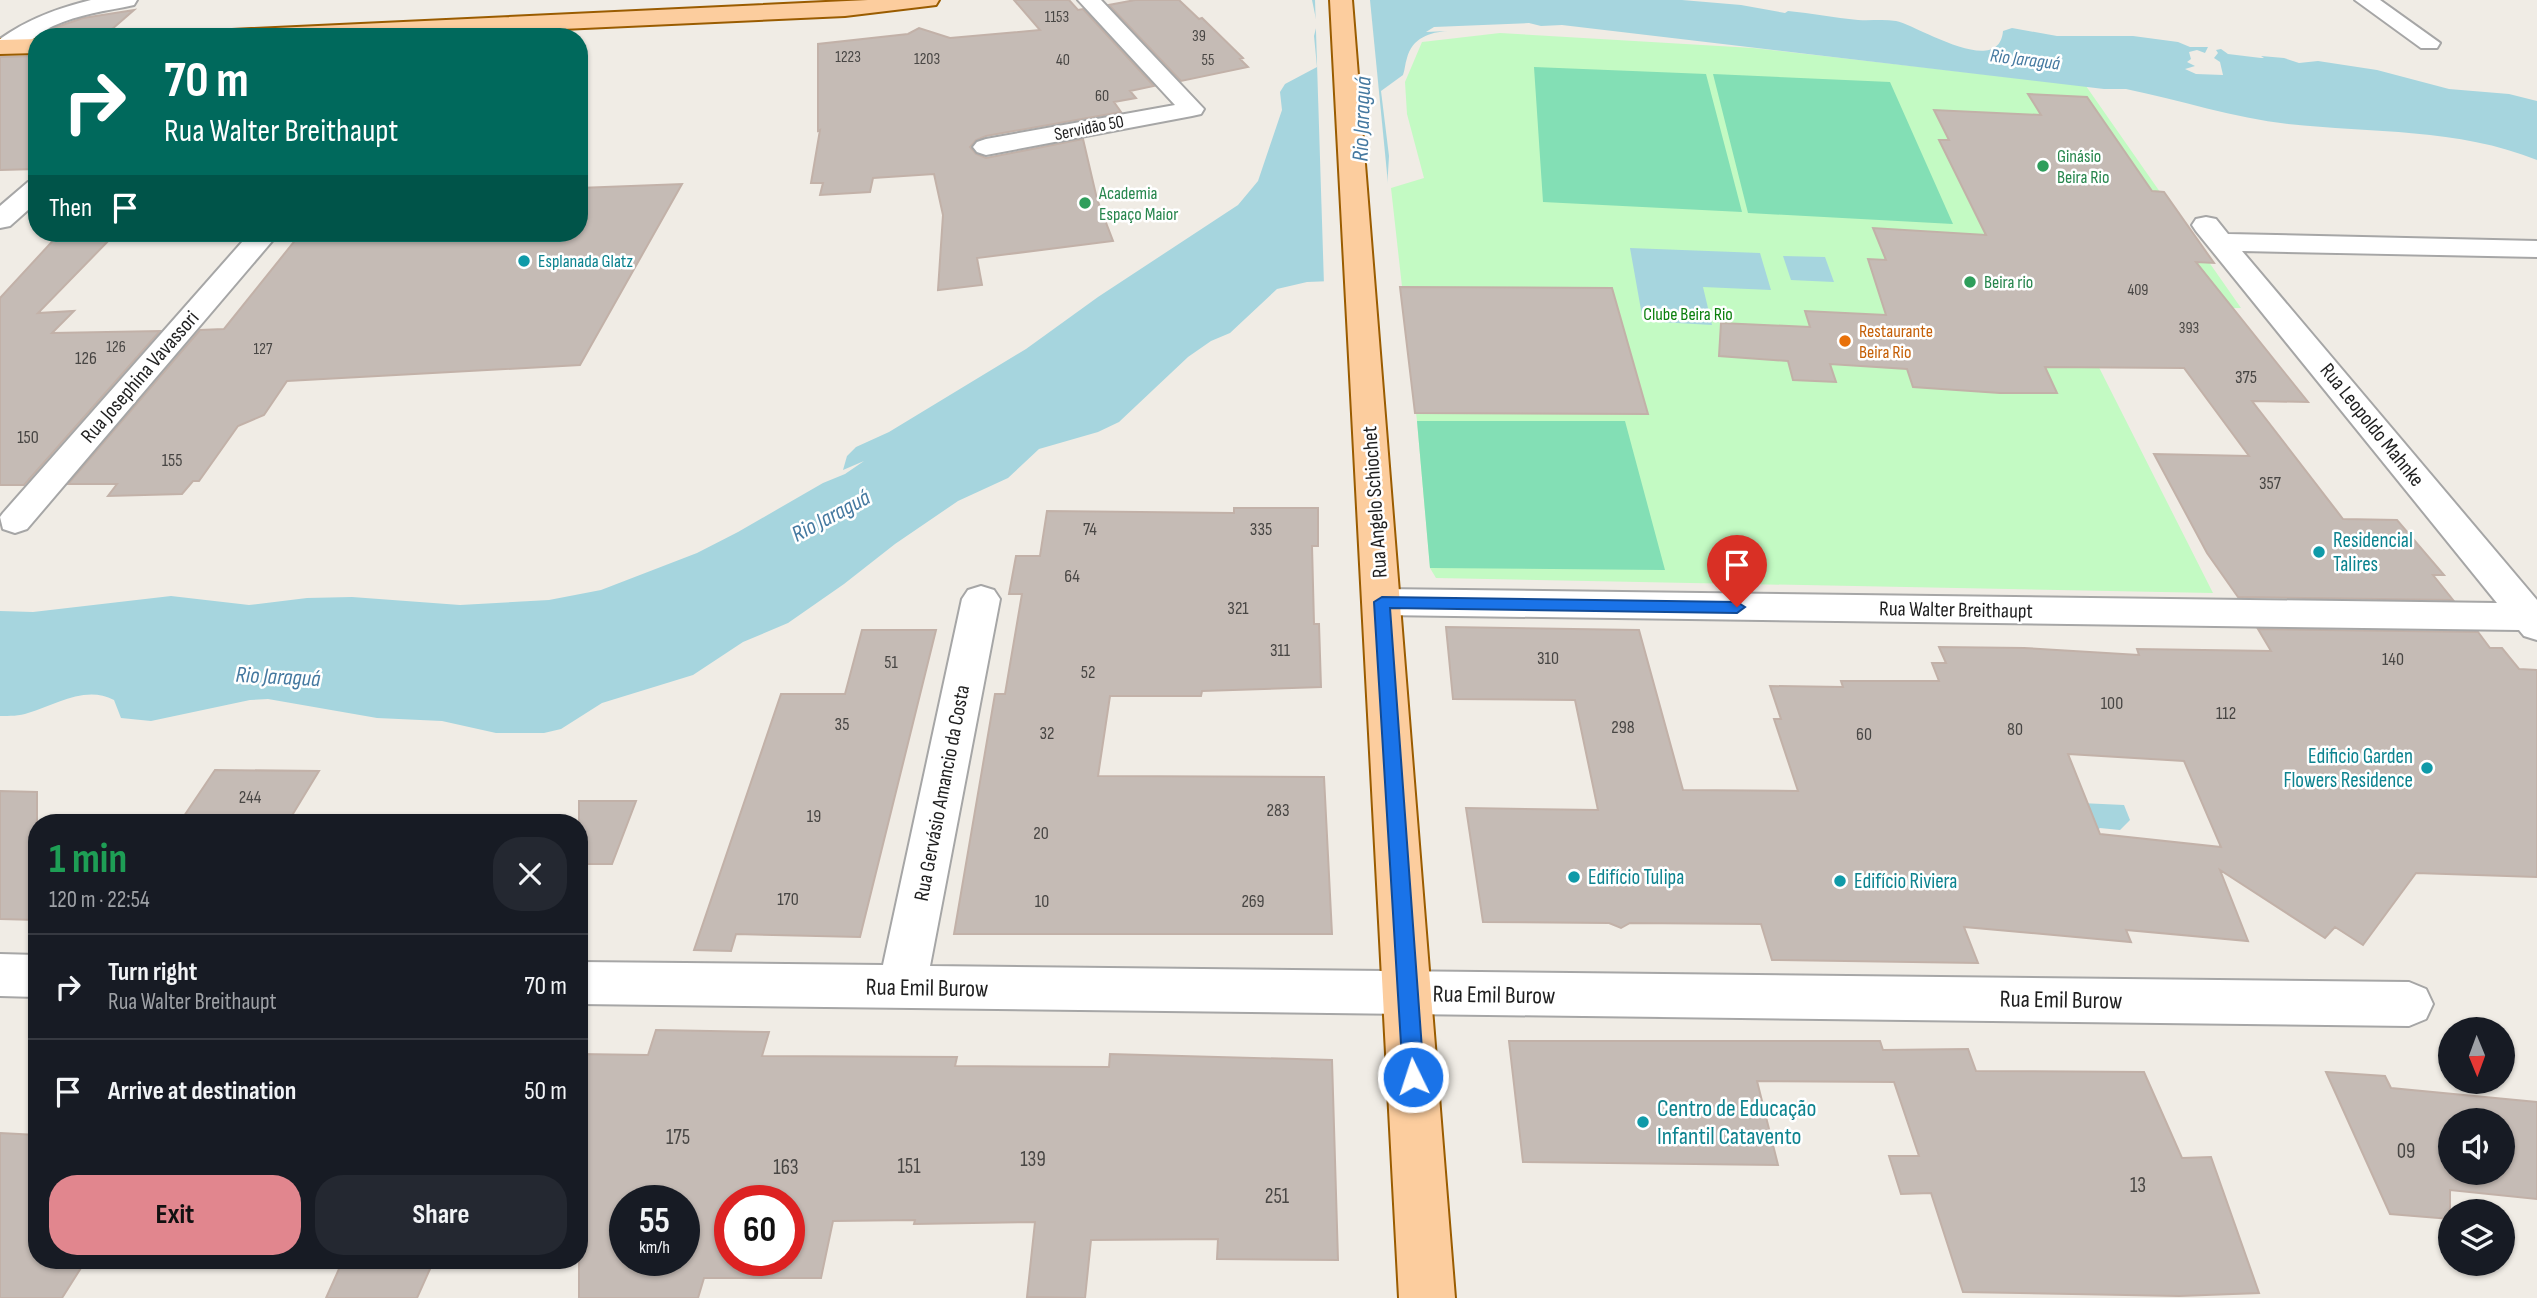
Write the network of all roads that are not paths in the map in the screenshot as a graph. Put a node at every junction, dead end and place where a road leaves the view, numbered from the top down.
1 (126, 0) edge
2 (928, 0) edge
3 (1089, 0) edge
4 (1341, 0) edge
5 (2366, 0) edge
6 (748, 7) edge
7 (31, 28) edge
8 (488, 28) edge
9 (28, 30) edge
10 (2429, 43) dead end
11 (28, 46) edge
12 (1, 47) edge
13 (986, 147) dead end
14 (28, 195) edge
15 (0, 220) edge
16 (257, 242) edge
17 (2537, 249) edge
18 (15, 521) dead end
19 (981, 599) dead end
20 (1382, 602) junction
21 (2533, 622) edge
22 (0, 975) edge
23 (28, 976) edge
24 (588, 983) edge
25 (902, 988) junction
26 (1408, 994) junction
27 (2409, 1004) dead end
28 (1427, 1298) edge

1 - 7 street
2 - 6 main road
3 - 13 street, Servidão 50
4 - 20 main road, Rua Angelo Schiochet
5 - 10 street
6 - 8 main road
9 - 12 street
11 - 12 main road
14 - 15 street
16 - 18 street, Rua Josephina Vavassori
17 - 21 street, Rua Leopoldo Mahnke
19 - 25 street, Rua Gervásio Amancio da Costa
20 - 21 street, Rua Walter Breithaupt
20 - 26 main road, Rua Angelo Schiochet
22 - 23 street
24 - 25 street, Rua Emil Burow
25 - 26 street, Rua Emil Burow
26 - 27 street, Rua Emil Burow
26 - 28 main road, Rua Angelo Schiochet

